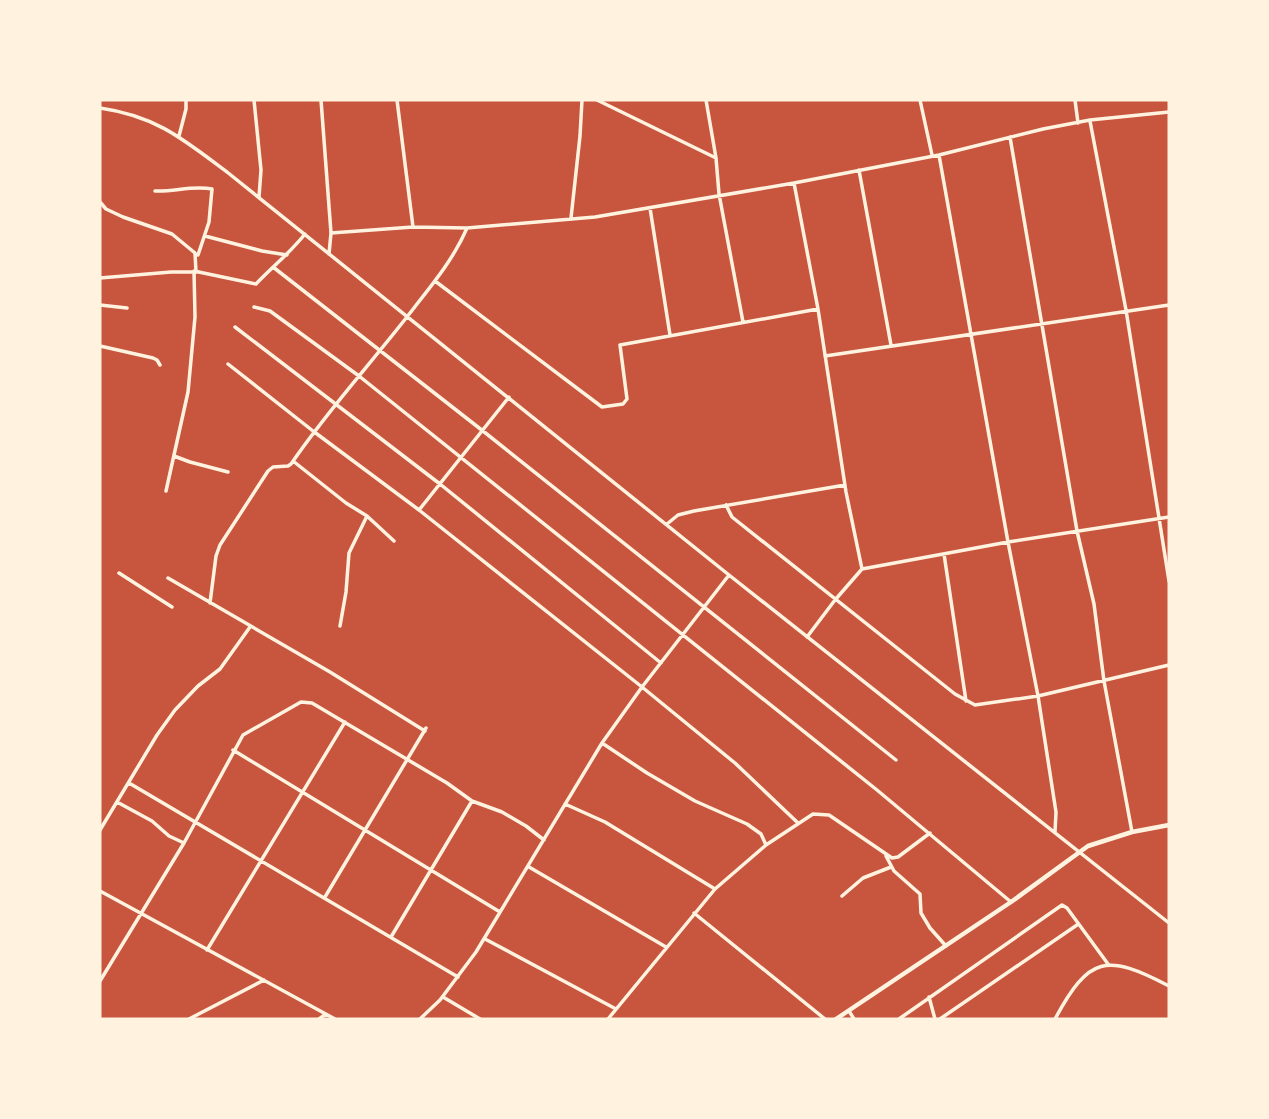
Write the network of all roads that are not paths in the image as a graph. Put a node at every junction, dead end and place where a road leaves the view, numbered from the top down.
1 (186, 100) edge
2 (254, 100) edge
3 (321, 100) edge
4 (397, 100) edge
5 (582, 100) edge
6 (597, 100) edge
7 (706, 100) edge
8 (920, 100) edge
9 (1075, 100) edge
10 (100, 108) edge
11 (1169, 113) edge
12 (1090, 120) junction
13 (1078, 123) junction
14 (179, 136) junction
15 (1010, 136) junction
16 (932, 155) junction
17 (939, 155) junction
18 (716, 158) junction
19 (859, 170) junction
20 (794, 183) junction
21 (155, 191) dead end
22 (719, 194) junction
23 (259, 197) junction
24 (100, 202) edge
25 (650, 208) junction
26 (106, 209) junction
27 (100, 211) edge
28 (571, 218) junction
29 (413, 227) junction
30 (467, 228) junction
31 (331, 233) junction
32 (305, 234) junction
33 (205, 236) junction
34 (329, 254) junction
35 (287, 255) junction
36 (197, 257) junction
37 (273, 267) junction
38 (195, 272) junction
39 (100, 278) edge
40 (435, 281) junction
41 (100, 305) edge
42 (1169, 305) edge
43 (254, 307) dead end
44 (127, 308) dead end
45 (818, 309) junction
46 (1126, 310) junction
47 (408, 316) junction
48 (743, 322) junction
49 (1043, 322) junction
50 (235, 327) dead end
51 (971, 333) junction
52 (670, 335) junction
53 (891, 345) junction
54 (100, 346) edge
55 (380, 351) junction
56 (825, 356) junction
57 (228, 364) dead end
58 (160, 365) dead end
59 (359, 376) junction
60 (509, 397) junction
61 (335, 405) junction
62 (313, 431) junction
63 (483, 431) junction
64 (174, 456) junction
65 (461, 458) junction
66 (293, 461) junction
67 (228, 472) dead end
68 (440, 484) junction
69 (845, 485) junction
70 (166, 491) dead end
71 (726, 505) junction
72 (419, 510) junction
73 (368, 516) junction
74 (1169, 517) edge
75 (1158, 518) junction
76 (667, 524) junction
77 (1077, 531) junction
78 (394, 541) dead end
79 (1008, 542) junction
80 (944, 553) junction
81 (862, 569) junction
82 (119, 573) dead end
83 (729, 575) junction
84 (168, 578) dead end
85 (1169, 581) edge
86 (835, 600) junction
87 (210, 603) junction
88 (172, 607) dead end
89 (705, 607) junction
90 (250, 626) junction
91 (341, 626) dead end
92 (682, 636) junction
93 (807, 637) junction
94 (661, 663) junction
95 (1169, 666) edge
96 (1104, 681) junction
97 (642, 687) junction
98 (1038, 696) junction
99 (966, 701) junction
100 (345, 722) junction
101 (602, 743) junction
102 (233, 750) junction
103 (407, 759) junction
104 (896, 760) dead end
105 (129, 783) junction
106 (302, 792) junction
107 (472, 801) junction
108 (116, 802) junction
109 (565, 804) junction
110 (195, 822) junction
111 (798, 823) junction
112 (1169, 825) edge
113 (100, 830) edge
114 (365, 830) junction
115 (1055, 832) junction
116 (1132, 832) junction
117 (930, 833) junction
118 (544, 840) junction
119 (184, 843) junction
120 (766, 845) junction
121 (1078, 853) junction
122 (886, 856) junction
123 (262, 861) junction
124 (528, 866) junction
125 (891, 867) junction
126 (432, 869) junction
127 (715, 889) junction
128 (100, 891) edge
129 (842, 895) dead end
130 (325, 897) junction
131 (1011, 902) junction
132 (500, 912) junction
133 (140, 913) junction
134 (694, 913) junction
135 (1169, 923) edge
136 (1077, 924) junction
137 (391, 937) junction
138 (484, 939) junction
139 (946, 946) junction
140 (666, 947) junction
141 (208, 950) junction
142 (1108, 964) junction
143 (458, 976) junction
144 (100, 981) edge
145 (264, 981) junction
146 (1169, 986) edge
147 (443, 997) junction
148 (929, 997) junction
149 (616, 1009) junction
150 (849, 1011) junction
151 (326, 1014) junction
152 (190, 1019) edge
153 (318, 1019) edge
154 (335, 1019) edge
155 (420, 1019) edge
156 (480, 1019) edge
157 (608, 1019) edge
158 (825, 1019) edge
159 (836, 1019) edge
160 (854, 1019) edge
161 (899, 1019) edge
162 (937, 1019) edge
163 (1055, 1019) edge

1 - 14 street
2 - 23 street
3 - 31 street
4 - 29 street
5 - 28 street
6 - 18 street
7 - 18 street
8 - 16 street
9 - 13 street
10 - 14 street
11 - 12 street
12 - 13 street
12 - 46 street
13 - 15 street
14 - 23 street
15 - 17 street
15 - 49 street
16 - 17 street
16 - 19 street
17 - 51 street
18 - 22 street
19 - 20 street
19 - 53 street
20 - 22 street
20 - 45 street
21 - 33 street
22 - 25 street
22 - 48 street
23 - 32 street
24 - 26 street
25 - 28 street
25 - 52 street
26 - 27 street
26 - 36 street
28 - 30 street
29 - 30 street
29 - 31 street
30 - 40 street
31 - 34 street
32 - 34 street
32 - 35 street
33 - 35 street
33 - 36 street
34 - 47 street
35 - 37 street
36 - 38 street
37 - 38 street
37 - 55 street
38 - 39 street
38 - 64 street
40 - 47 street
40 - 52 street
41 - 44 street
42 - 46 street
43 - 59 street
45 - 48 street
45 - 56 street
46 - 49 street
46 - 75 street
47 - 55 street
47 - 60 street
48 - 52 street
49 - 51 street
49 - 77 street
50 - 61 street
51 - 53 street
51 - 79 street
53 - 56 street
54 - 58 street
55 - 59 street
55 - 63 street
56 - 69 street
57 - 62 street
59 - 61 street
59 - 65 street
60 - 63 street
60 - 76 street
61 - 62 street
61 - 68 street
62 - 66 street
62 - 72 street
63 - 65 street
63 - 89 street
64 - 67 street
64 - 70 street
65 - 68 street
65 - 92 street
66 - 73 street
66 - 87 street
68 - 72 street
68 - 94 street
69 - 71 street
69 - 81 street
71 - 76 street
71 - 86 street
72 - 97 street
73 - 78 street
73 - 91 street
74 - 75 street
75 - 77 street
75 - 85 street
76 - 83 street
77 - 79 street
77 - 96 street
79 - 80 street
79 - 98 street
80 - 81 street
80 - 99 street
81 - 86 street
82 - 88 street
83 - 89 street
83 - 93 street
84 - 87 street
86 - 93 street
86 - 99 street
87 - 90 street
89 - 92 street
89 - 104 street
90 - 103 street
90 - 105 street
92 - 94 street
92 - 117 street
93 - 115 street
94 - 97 street
95 - 96 street
96 - 98 street
96 - 116 street
97 - 101 street
97 - 111 street
98 - 99 street
98 - 115 street
100 - 102 street
100 - 103 street
100 - 106 street
101 - 109 street
101 - 120 street
102 - 106 street
102 - 110 street
103 - 107 street
103 - 114 street
105 - 108 street
105 - 110 street
106 - 114 street
106 - 123 street
107 - 118 street
107 - 126 street
108 - 113 street
108 - 119 street
109 - 118 street
109 - 127 street
110 - 119 street
110 - 123 street
111 - 120 street
111 - 122 street
112 - 116 street
114 - 126 street
114 - 130 street
115 - 121 street
116 - 121 street
117 - 122 street
117 - 131 street
118 - 124 street
119 - 133 street
120 - 127 street
121 - 131 street
121 - 135 street
122 - 125 street
123 - 130 street
123 - 141 street
124 - 132 street
124 - 140 street
125 - 129 street
125 - 139 street
126 - 132 street
126 - 137 street
127 - 134 street
128 - 133 street
130 - 137 street
131 - 139 street
132 - 138 street
133 - 141 street
133 - 144 street
134 - 140 street
134 - 158 street
136 - 142 street
136 - 148 street
136 - 162 street
137 - 143 street
138 - 143 street
138 - 149 street
139 - 150 street
140 - 149 street
141 - 145 street
142 - 146 street
142 - 163 street
143 - 147 street
145 - 151 street
145 - 152 street
147 - 155 street
147 - 156 street
148 - 161 street
148 - 162 street
149 - 157 street
150 - 159 street
150 - 160 street
151 - 153 street
151 - 154 street

